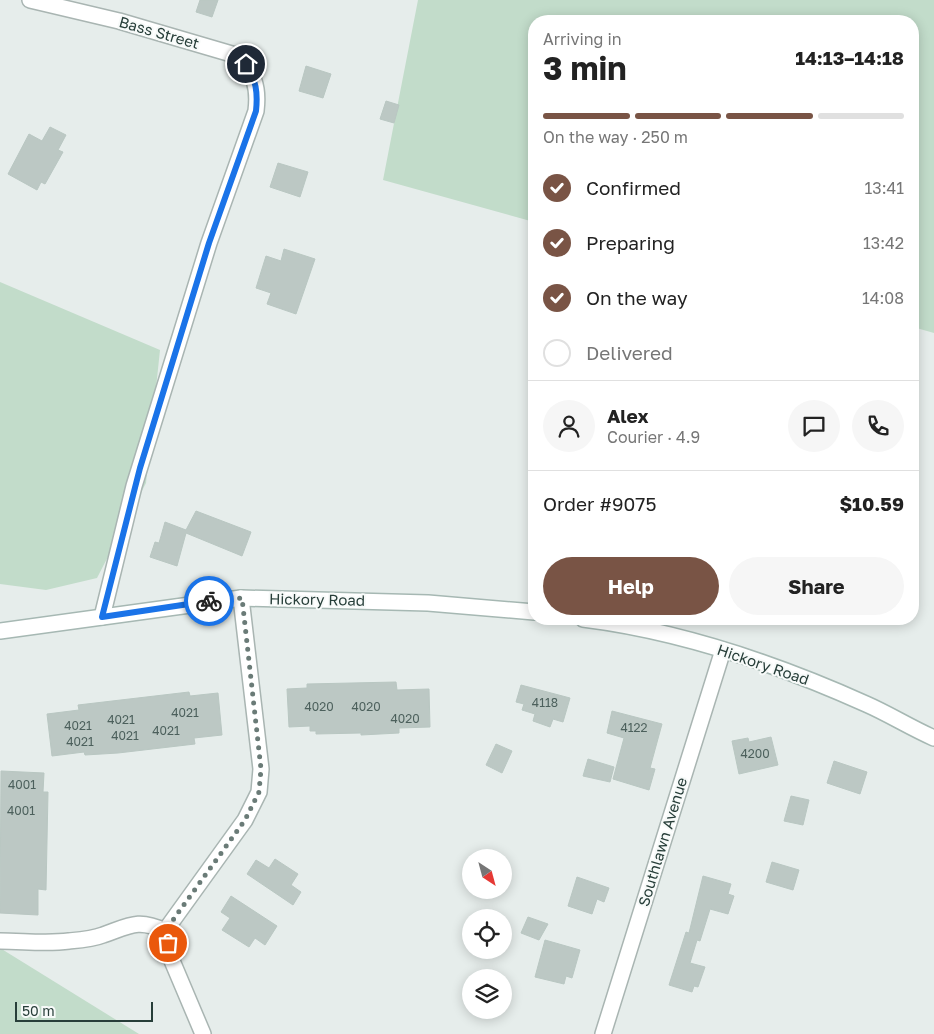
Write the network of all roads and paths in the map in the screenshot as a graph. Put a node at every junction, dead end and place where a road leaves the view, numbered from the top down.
1 (30, 0) edge
2 (242, 598) junction
3 (528, 611) edge
4 (102, 617) junction
5 (614, 625) edge
6 (0, 631) edge
7 (723, 650) junction
8 (934, 738) edge
9 (165, 931) junction
10 (0, 941) edge
11 (203, 1034) edge
12 (603, 1034) edge

1 - 4 street, Bass Street
2 - 3 street, Hickory Road
2 - 4 street, Hickory Road
2 - 9 street
4 - 6 street, Hickory Road
5 - 7 street, Hickory Road
7 - 8 street, Hickory Road
7 - 12 street, Southlawn Avenue
9 - 10 street
9 - 11 street

